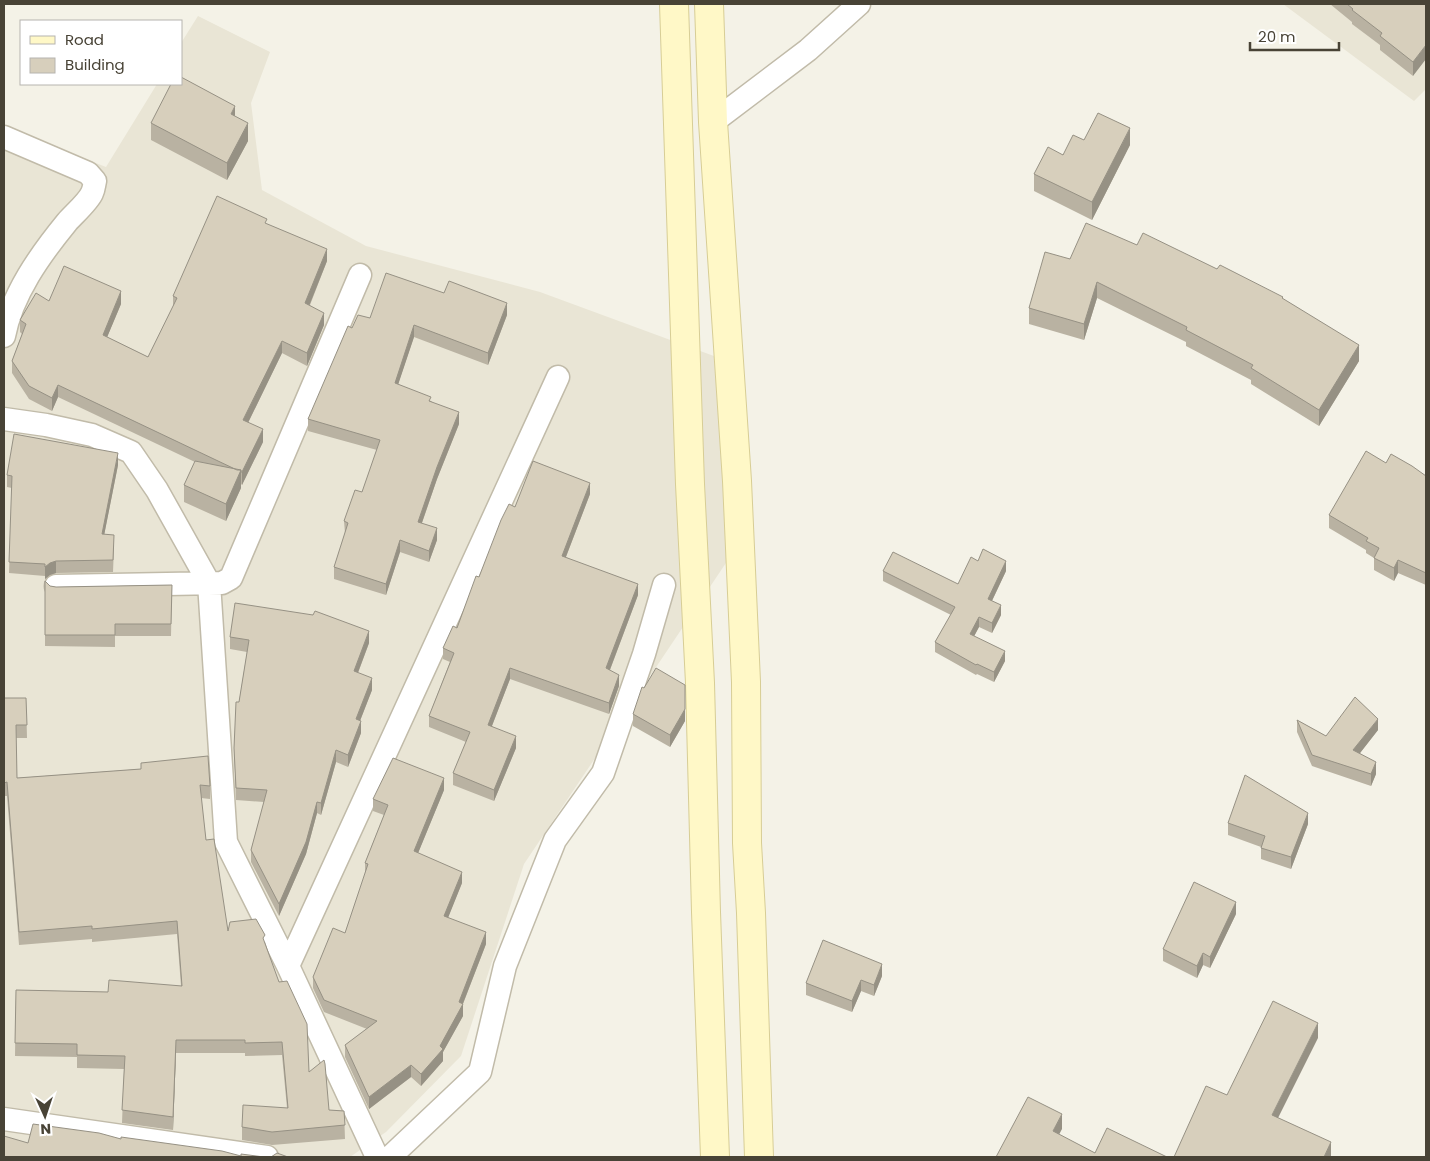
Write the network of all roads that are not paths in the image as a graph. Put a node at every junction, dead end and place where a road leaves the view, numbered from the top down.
1 (674, 4) edge
2 (709, 4) edge
3 (859, 4) edge
4 (713, 122) junction
5 (4, 137) edge
6 (360, 275) dead end
7 (4, 336) edge
8 (558, 377) dead end
9 (4, 419) edge
10 (209, 583) junction
11 (664, 585) dead end
12 (56, 586) edge
13 (288, 966) junction
14 (4, 1119) edge
15 (267, 1157) edge
16 (378, 1157) edge
17 (390, 1157) edge
18 (715, 1157) edge
19 (759, 1157) edge

1 - 18 main road
2 - 4 main road
3 - 4 street
4 - 19 main road
5 - 7 street
6 - 10 street
8 - 13 street
9 - 10 street
10 - 12 street
10 - 13 street
11 - 17 street
13 - 16 street
14 - 15 street

